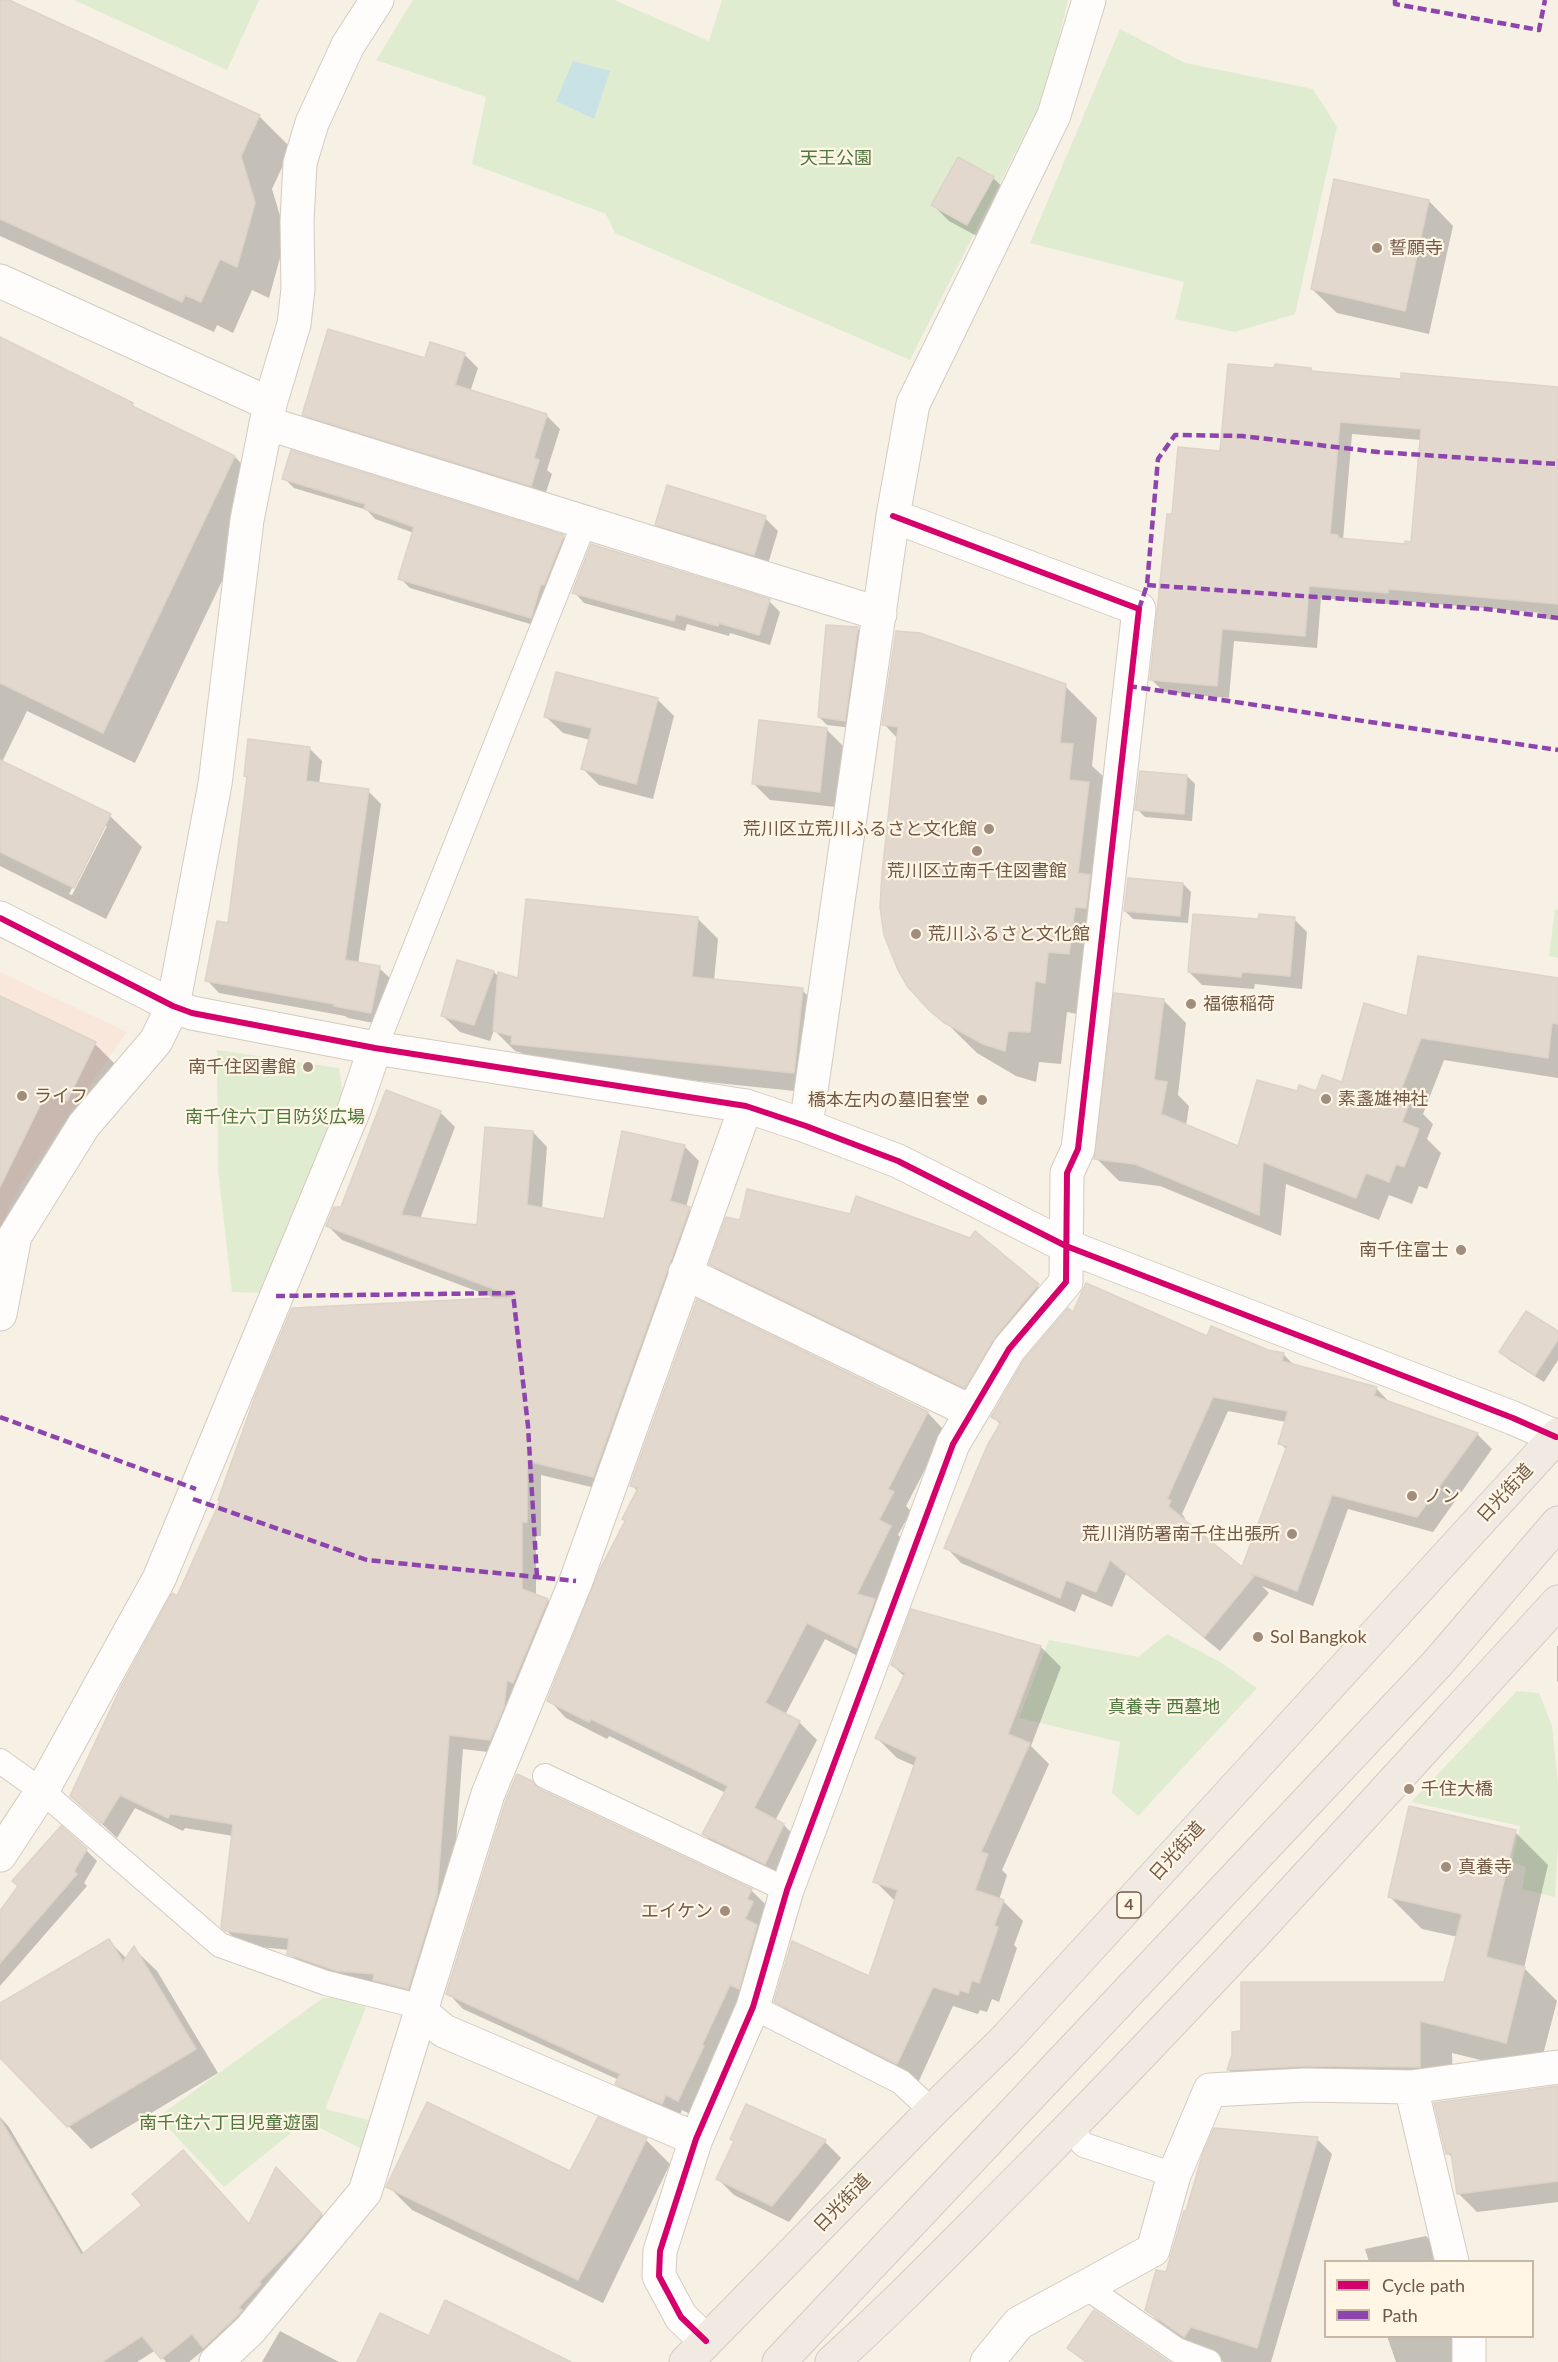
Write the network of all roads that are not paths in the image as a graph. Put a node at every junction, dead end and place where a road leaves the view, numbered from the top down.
1 (377, 0) edge
2 (1089, 0) edge
3 (0, 281) edge
4 (268, 414) junction
5 (893, 516) junction
6 (585, 521) junction
7 (880, 614) junction
8 (0, 918) edge
9 (173, 1006) junction
10 (375, 1048) junction
11 (746, 1106) junction
12 (806, 1126) junction
13 (1066, 1246) junction
14 (685, 1273) junction
15 (0, 1314) edge
16 (972, 1412) junction
17 (1557, 1436) edge
18 (1558, 1523) edge
19 (1558, 1602) edge
20 (0, 1761) edge
21 (545, 1776) dead end
22 (42, 1791) junction
23 (0, 1855) edge
24 (787, 1890) junction
25 (753, 2007) junction
26 (422, 2013) junction
27 (1558, 2067) edge
28 (1411, 2087) junction
29 (932, 2111) junction
30 (1070, 2129) junction
31 (696, 2139) junction
32 (1174, 2175) junction
33 (1452, 2260) edge
34 (1086, 2287) junction
35 (1469, 2338) edge
36 (696, 2352) edge
37 (216, 2362) edge
38 (779, 2362) edge
39 (832, 2362) edge
40 (987, 2362) edge
41 (1209, 2362) edge
42 (1469, 2362) edge

1 - 4 street
2 - 5 street
3 - 4 street
4 - 6 street
4 - 9 street
5 - 7 street
5 - 13 street
6 - 7 street
6 - 10 lane
7 - 12 street
8 - 9 street
9 - 10 street
9 - 15 street
10 - 11 street
10 - 22 street
11 - 12 street
11 - 14 street
12 - 13 street
13 - 16 street
13 - 17 street
14 - 16 street
14 - 26 street
16 - 24 street
17 - 29 highway, 日光街道 / 4
18 - 38 highway
19 - 30 highway
20 - 22 lane
21 - 24 lane
22 - 23 street
22 - 26 lane
24 - 25 street
25 - 29 lane
25 - 31 street
26 - 31 street
26 - 37 street
27 - 28 street
28 - 32 street
28 - 33 street
29 - 36 highway, 日光街道 / 4
30 - 32 lane
30 - 39 highway
31 - 36 street
32 - 34 street
34 - 40 street
34 - 41 lane
35 - 42 street

